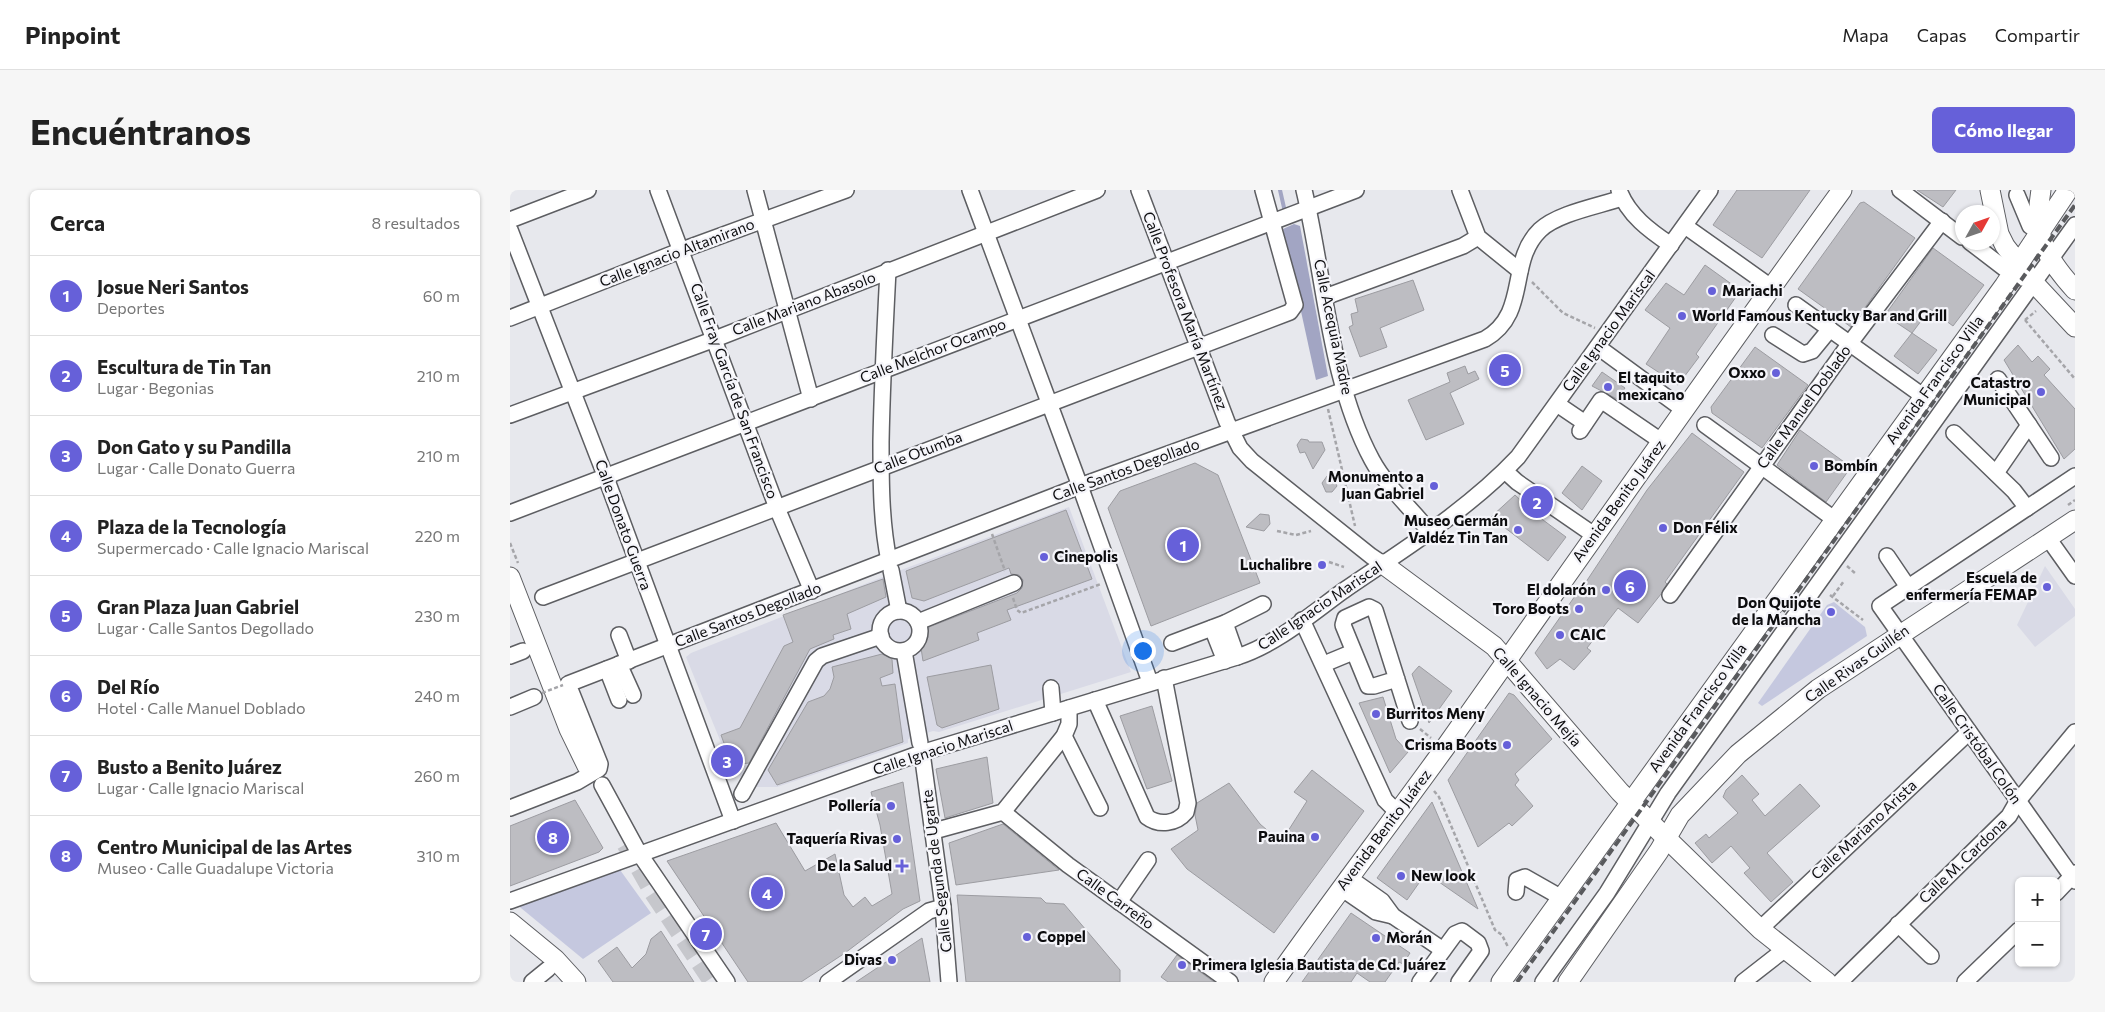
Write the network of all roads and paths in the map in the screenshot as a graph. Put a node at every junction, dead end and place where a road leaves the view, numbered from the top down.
1 (588, 190) edge
2 (658, 190) edge
3 (755, 190) edge
4 (846, 190) edge
5 (970, 190) edge
6 (1097, 190) edge
7 (1139, 190) edge
8 (1263, 190) edge
9 (1304, 190) edge
10 (1356, 190) edge
11 (1460, 190) edge
12 (1710, 190) edge
13 (1842, 190) edge
14 (1900, 190) edge
15 (1990, 190) edge
16 (2041, 190) edge
17 (2068, 190) edge
18 (1621, 194) edge
19 (2017, 195) dead end
20 (1303, 210) junction
21 (510, 220) edge
22 (764, 221) junction
23 (1275, 221) junction
24 (1942, 221) junction
25 (2075, 225) edge
26 (1684, 226) junction
27 (510, 230) edge
28 (1955, 231) edge
29 (2040, 233) junction
30 (986, 234) junction
31 (1478, 237) junction
32 (1671, 245) junction
33 (682, 250) junction
34 (1984, 250) edge
35 (2050, 260) junction
36 (1167, 263) junction
37 (2016, 269) junction
38 (888, 270) junction
39 (1520, 272) junction
40 (2033, 282) junction
41 (1771, 287) junction
42 (2075, 290) edge
43 (1325, 297) junction
44 (1796, 304) dead end
45 (541, 306) junction
46 (787, 310) junction
47 (510, 318) edge
48 (1017, 320) junction
49 (2025, 320) dead end
50 (2075, 327) edge
51 (1599, 329) dead end
52 (1830, 329) junction
53 (1774, 336) dead end
54 (715, 339) junction
55 (1850, 343) junction
56 (1198, 347) junction
57 (1598, 347) junction
58 (882, 371) junction
59 (1998, 379) dead end
60 (2075, 379) edge
61 (573, 391) junction
62 (1345, 391) junction
63 (1923, 396) junction
64 (1325, 398) junction
65 (811, 399) junction
66 (1560, 400) junction
67 (1049, 403) junction
68 (1684, 410) junction
69 (510, 415) edge
70 (745, 424) junction
71 (1705, 425) dead end
72 (2029, 425) junction
73 (1231, 431) junction
74 (1954, 433) dead end
75 (1661, 441) junction
76 (2051, 458) dead end
77 (1762, 466) junction
78 (881, 467) junction
79 (1505, 471) junction
80 (1996, 473) junction
81 (605, 475) junction
82 (2075, 476) edge
83 (1080, 486) junction
84 (777, 508) junction
85 (2027, 508) junction
86 (510, 513) edge
87 (1834, 519) junction
88 (2075, 520) edge
89 (1355, 529) dead end
90 (1277, 531) dead end
91 (1311, 531) dead end
92 (1429, 531) junction
93 (992, 532) dead end
94 (1594, 535) junction
95 (2048, 538) junction
96 (1887, 556) dead end
97 (636, 561) junction
98 (1329, 562) dead end
99 (1383, 564) junction
100 (890, 565) junction
101 (1846, 565) dead end
102 (1344, 567) dead end
103 (1856, 574) dead end
104 (2075, 576) edge
105 (510, 577) edge
106 (1844, 581) dead end
107 (1102, 583) dead end
108 (1011, 584) junction
109 (1908, 587) junction
110 (812, 591) junction
111 (1670, 595) dead end
112 (543, 596) dead end
113 (1263, 604) dead end
114 (899, 611) junction
115 (1302, 620) junction
116 (1863, 620) dead end
117 (918, 622) junction
118 (1218, 625) junction
119 (1900, 634) junction
120 (619, 635) dead end
121 (881, 636) junction
122 (1172, 643) dead end
123 (669, 646) junction
124 (904, 651) junction
125 (1352, 652) junction
126 (1231, 659) junction
127 (1507, 659) junction
128 (1324, 664) junction
129 (618, 665) junction
130 (1397, 679) junction
131 (1157, 680) junction
132 (566, 684) junction
133 (1050, 688) dead end
134 (538, 695) joint
135 (626, 698) dead end
136 (1094, 700) junction
137 (510, 707) edge
138 (1070, 708) junction
139 (1052, 714) junction
140 (1410, 721) dead end
141 (1969, 732) junction
142 (2075, 732) edge
143 (1064, 736) junction
144 (920, 743) dead end
145 (923, 760) dead end
146 (582, 774) junction
147 (602, 785) dead end
148 (1425, 786) junction
149 (742, 794) dead end
150 (1630, 802) junction
151 (2017, 802) junction
152 (510, 808) edge
153 (1100, 808) dead end
154 (1003, 812) junction
155 (1398, 812) junction
156 (733, 821) junction
157 (934, 831) junction
158 (1659, 832) junction
159 (639, 853) junction
160 (1148, 860) dead end
161 (2074, 877) edge
162 (1344, 882) junction
163 (2060, 889) edge
164 (1516, 892) dead end
165 (1562, 898) junction
166 (510, 901) edge
167 (1119, 902) junction
168 (943, 908) junction
169 (510, 922) edge
170 (1898, 924) junction
171 (1760, 929) junction
172 (2015, 934) edge
173 (1443, 950) junction
174 (1784, 950) junction
175 (1515, 951) junction
176 (1931, 956) dead end
177 (548, 969) dead end
178 (1502, 981) edge
179 (532, 982) edge
180 (576, 982) edge
181 (726, 982) edge
182 (828, 982) edge
183 (949, 982) edge
184 (1230, 982) edge
185 (1274, 982) edge
186 (1420, 982) edge
187 (1459, 982) edge
188 (1543, 982) edge
189 (1561, 982) edge
190 (1568, 982) edge
191 (1743, 982) edge
192 (1827, 982) edge
193 (1840, 982) edge
194 (1965, 982) edge

1 - 21 street
2 - 33 street, Calle Fray García de San Francisco
3 - 22 street
4 - 22 street, Calle Ignacio Altamirano
5 - 30 street
6 - 30 street, Calle Mariano Abasolo
7 - 36 street, Calle Profesora María Martínez
8 - 23 street
9 - 20 street, Calle Acequia Madre
10 - 20 street, Calle Melchor Ocampo
11 - 31 street
12 - 26 street, Calle Ignacio Mariscal
13 - 41 main road, Avenida Benito Juárez
14 - 24 street
15 - 37 main road
16 - 29 main road
17 - 29 main road, Avenida Francisco Villa
18 - 32 street
18 - 39 street, Calle Santos Degollado
19 - 29 street
20 - 23 street, Calle Melchor Ocampo
20 - 43 street, Calle Acequia Madre
22 - 33 street, Calle Ignacio Altamirano
22 - 46 street
23 - 36 street, Calle Melchor Ocampo
23 - 56 street, Calle Otumba
24 - 28 street
24 - 55 street, Calle Manuel Doblado
25 - 35 street, Avenida Francisco Villa
26 - 32 street, Calle Ignacio Mariscal
26 - 41 street
27 - 45 street, Calle Donato Guerra
29 - 35 main road
29 - 37 main road, Avenida Francisco Villa
30 - 38 street, Calle Mariano Abasolo
30 - 48 street
31 - 39 street
31 - 43 street
32 - 57 street, Calle Ignacio Mariscal
33 - 45 street, Calle Ignacio Altamirano
33 - 54 street, Calle Fray García de San Francisco
34 - 37 street
35 - 40 street, Avenida Francisco Villa
35 - 42 main road
36 - 48 street, Calle Melchor Ocampo
36 - 56 street, Calle Profesora María Martínez
37 - 40 main road
37 - 63 main road, Avenida Francisco Villa
38 - 46 street, Calle Mariano Abasolo
38 - 58 street
39 - 51 path
39 - 62 street, Calle Santos Degollado
40 - 50 main road
40 - 158 street, Avenida Francisco Villa
41 - 68 main road, Avenida Benito Juárez
43 - 62 street, Calle Acequia Madre
44 - 52 street
45 - 47 street, Calle Ignacio Altamirano
45 - 61 street, Calle Donato Guerra
46 - 54 street, Calle Mariano Abasolo
46 - 65 street
48 - 58 street, Calle Melchor Ocampo
48 - 67 street
49 - 60 path
52 - 53 street
52 - 55 street
54 - 61 street, Calle Mariano Abasolo
54 - 70 street, Calle Fray García de San Francisco
55 - 63 street
55 - 77 street, Calle Manuel Doblado
56 - 67 street, Calle Otumba
56 - 73 street, Calle Profesora María Martínez
57 - 66 street, Calle Ignacio Mariscal
57 - 68 street
58 - 65 street, Calle Melchor Ocampo
58 - 78 street
59 - 72 street
61 - 69 street, Calle Mariano Abasolo
61 - 81 street, Calle Donato Guerra
62 - 64 street, Calle Santos Degollado
62 - 92 street, Calle Acequia Madre
63 - 87 main road, Avenida Francisco Villa
64 - 73 street, Calle Santos Degollado
64 - 89 path
65 - 70 street, Calle Melchor Ocampo
66 - 75 street
66 - 79 street, Calle Ignacio Mariscal
67 - 78 street, Calle Otumba
67 - 83 street
68 - 75 main road, Avenida Benito Juárez
70 - 81 street, Calle Melchor Ocampo
70 - 84 street, Calle Fray García de San Francisco
71 - 77 street
72 - 76 street
72 - 80 street
73 - 83 street, Calle Santos Degollado
73 - 99 street, Calle Ignacio Mejía
74 - 80 street
75 - 94 main road, Avenida Benito Juárez
77 - 87 street
77 - 111 street, Calle Manuel Doblado
78 - 84 street, Calle Otumba
78 - 100 street
79 - 92 street, Calle Ignacio Mariscal
79 - 94 street
80 - 85 street
81 - 86 street, Calle Melchor Ocampo
81 - 97 street, Calle Donato Guerra
82 - 85 street
83 - 100 street, Calle Santos Degollado
83 - 131 street
84 - 97 street, Calle Otumba
84 - 110 street, Calle Fray García de San Francisco
85 - 109 street
87 - 150 main road, Avenida Francisco Villa
88 - 95 main road, Calle Rivas Guillén
90 - 91 path
92 - 99 street, Calle Ignacio Mariscal
93 - 108 path
94 - 127 main road, Avenida Benito Juárez
95 - 104 street
95 - 119 main road, Calle Rivas Guillén
96 - 109 street
97 - 112 street, Calle Otumba
97 - 123 street, Calle Donato Guerra
98 - 102 path
99 - 115 street, Calle Ignacio Mariscal
99 - 127 main road, Calle Ignacio Mejía
100 - 110 street, Calle Santos Degollado
100 - 114 street
101 - 103 path
105 - 146 main road
106 - 116 path
107 - 108 path
108 - 117 street
109 - 119 street, Calle Cristóbal Colón
110 - 123 street, Calle Santos Degollado
113 - 118 street
114 - 117 street
114 - 121 street
115 - 126 street, Calle Ignacio Mariscal
115 - 128 street
117 - 124 street
118 - 122 street
118 - 126 street
119 - 141 street, Calle Cristóbal Colón
119 - 158 main road, Calle Rivas Guillén
120 - 129 street
121 - 124 street
121 - 149 street
123 - 129 street, Calle Santos Degollado
123 - 156 street, Calle Donato Guerra
124 - 144 street
125 - 128 street
125 - 130 street
125 - 130 street
126 - 131 street, Calle Ignacio Mariscal
127 - 148 main road, Avenida Benito Juárez
127 - 150 main road, Calle Ignacio Mejía
128 - 155 street
129 - 132 street, Calle Santos Degollado
129 - 135 street
130 - 140 street
131 - 136 street, Calle Ignacio Mariscal
131 - 136 street
132 - 134 path, bridge
132 - 146 street
133 - 139 street
134 - 137 street
136 - 138 street, Calle Ignacio Mariscal
138 - 139 street, Calle Ignacio Mariscal
138 - 143 street
139 - 156 street, Calle Ignacio Mariscal
141 - 151 street, Calle Cristóbal Colón
141 - 171 street, Calle Mariano Arista
142 - 151 street, Calle M. Cardona
143 - 153 street
143 - 154 street
145 - 157 street, Calle Segunda de Ugarte
146 - 152 street
147 - 159 street
148 - 155 main road, Avenida Benito Juárez
148 - 175 path
150 - 158 main road, Calle Ignacio Mejía
150 - 165 main road, Avenida Francisco Villa
151 - 161 street, Calle Cristóbal Colón
151 - 170 street, Calle M. Cardona
154 - 157 street
154 - 167 street, Calle Carreño
155 - 162 main road, Avenida Benito Juárez
156 - 159 street, Calle Ignacio Mariscal
157 - 168 street, Calle Segunda de Ugarte
158 - 171 main road, Calle Ignacio Mejía
158 - 188 street, Avenida Francisco Villa
158 - 189 street, Avenida Francisco Villa
158 - 190 main road, Avenida Francisco Villa
159 - 166 street
159 - 181 street
160 - 167 street
161 - 163 street
162 - 173 street
162 - 185 main road, Avenida Benito Juárez
164 - 165 street
165 - 175 main road, Avenida Francisco Villa
167 - 184 street, Calle Carreño
168 - 182 street
168 - 183 street, Calle Segunda de Ugarte
169 - 180 main road
170 - 176 street
170 - 193 street, Calle M. Cardona
171 - 174 main road, Calle Ignacio Mejía
172 - 194 street
173 - 186 street
173 - 187 street
174 - 191 street
174 - 192 main road, Calle Ignacio Mejía
175 - 178 main road, Avenida Francisco Villa
177 - 179 street

